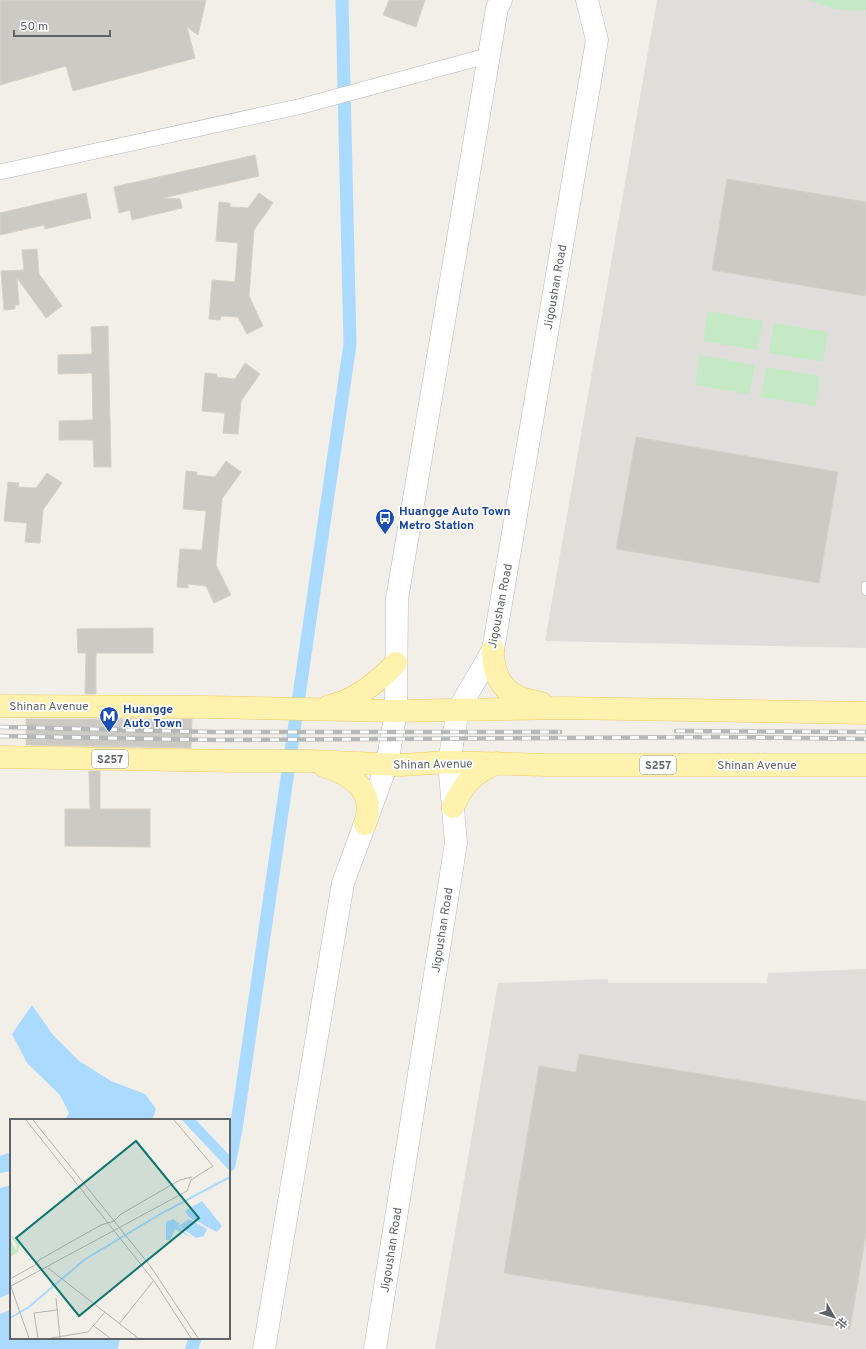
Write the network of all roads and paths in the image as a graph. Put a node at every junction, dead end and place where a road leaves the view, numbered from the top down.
1 (501, 0) edge
2 (587, 0) edge
3 (490, 55) junction
4 (0, 172) edge
5 (866, 586) edge
6 (866, 591) edge
7 (493, 650) junction
8 (396, 663) junction
9 (0, 706) edge
10 (563, 708) junction
11 (314, 709) junction
12 (458, 710) junction
13 (396, 711) junction
14 (866, 712) edge
15 (0, 758) edge
16 (449, 762) junction
17 (387, 764) junction
18 (497, 764) junction
19 (866, 765) edge
20 (358, 774) junction
21 (453, 807) junction
22 (365, 824) junction
23 (264, 1349) edge
24 (375, 1349) edge

1 - 3 main road
2 - 7 main road, Jigoushan Road
3 - 4 street
3 - 8 main road
5 - 6 lane
7 - 10 main road
7 - 12 main road, Jigoushan Road
8 - 11 main road
8 - 13 main road
9 - 11 main road, Shinan Avenue
10 - 12 main road, Shinan Avenue
10 - 14 main road, Shinan Avenue
11 - 13 main road, Shinan Avenue
12 - 13 main road, Shinan Avenue
12 - 16 main road, Jigoushan Road
13 - 17 main road
15 - 20 main road, Shinan Avenue / S257
16 - 17 main road, Shinan Avenue / S257
16 - 18 main road, Shinan Avenue / S257
16 - 21 main road, Jigoushan Road
17 - 20 main road, Shinan Avenue / S257
17 - 22 main road
18 - 19 main road, Shinan Avenue / S257
18 - 21 main road
20 - 22 main road
21 - 24 main road, Jigoushan Road
22 - 23 main road

